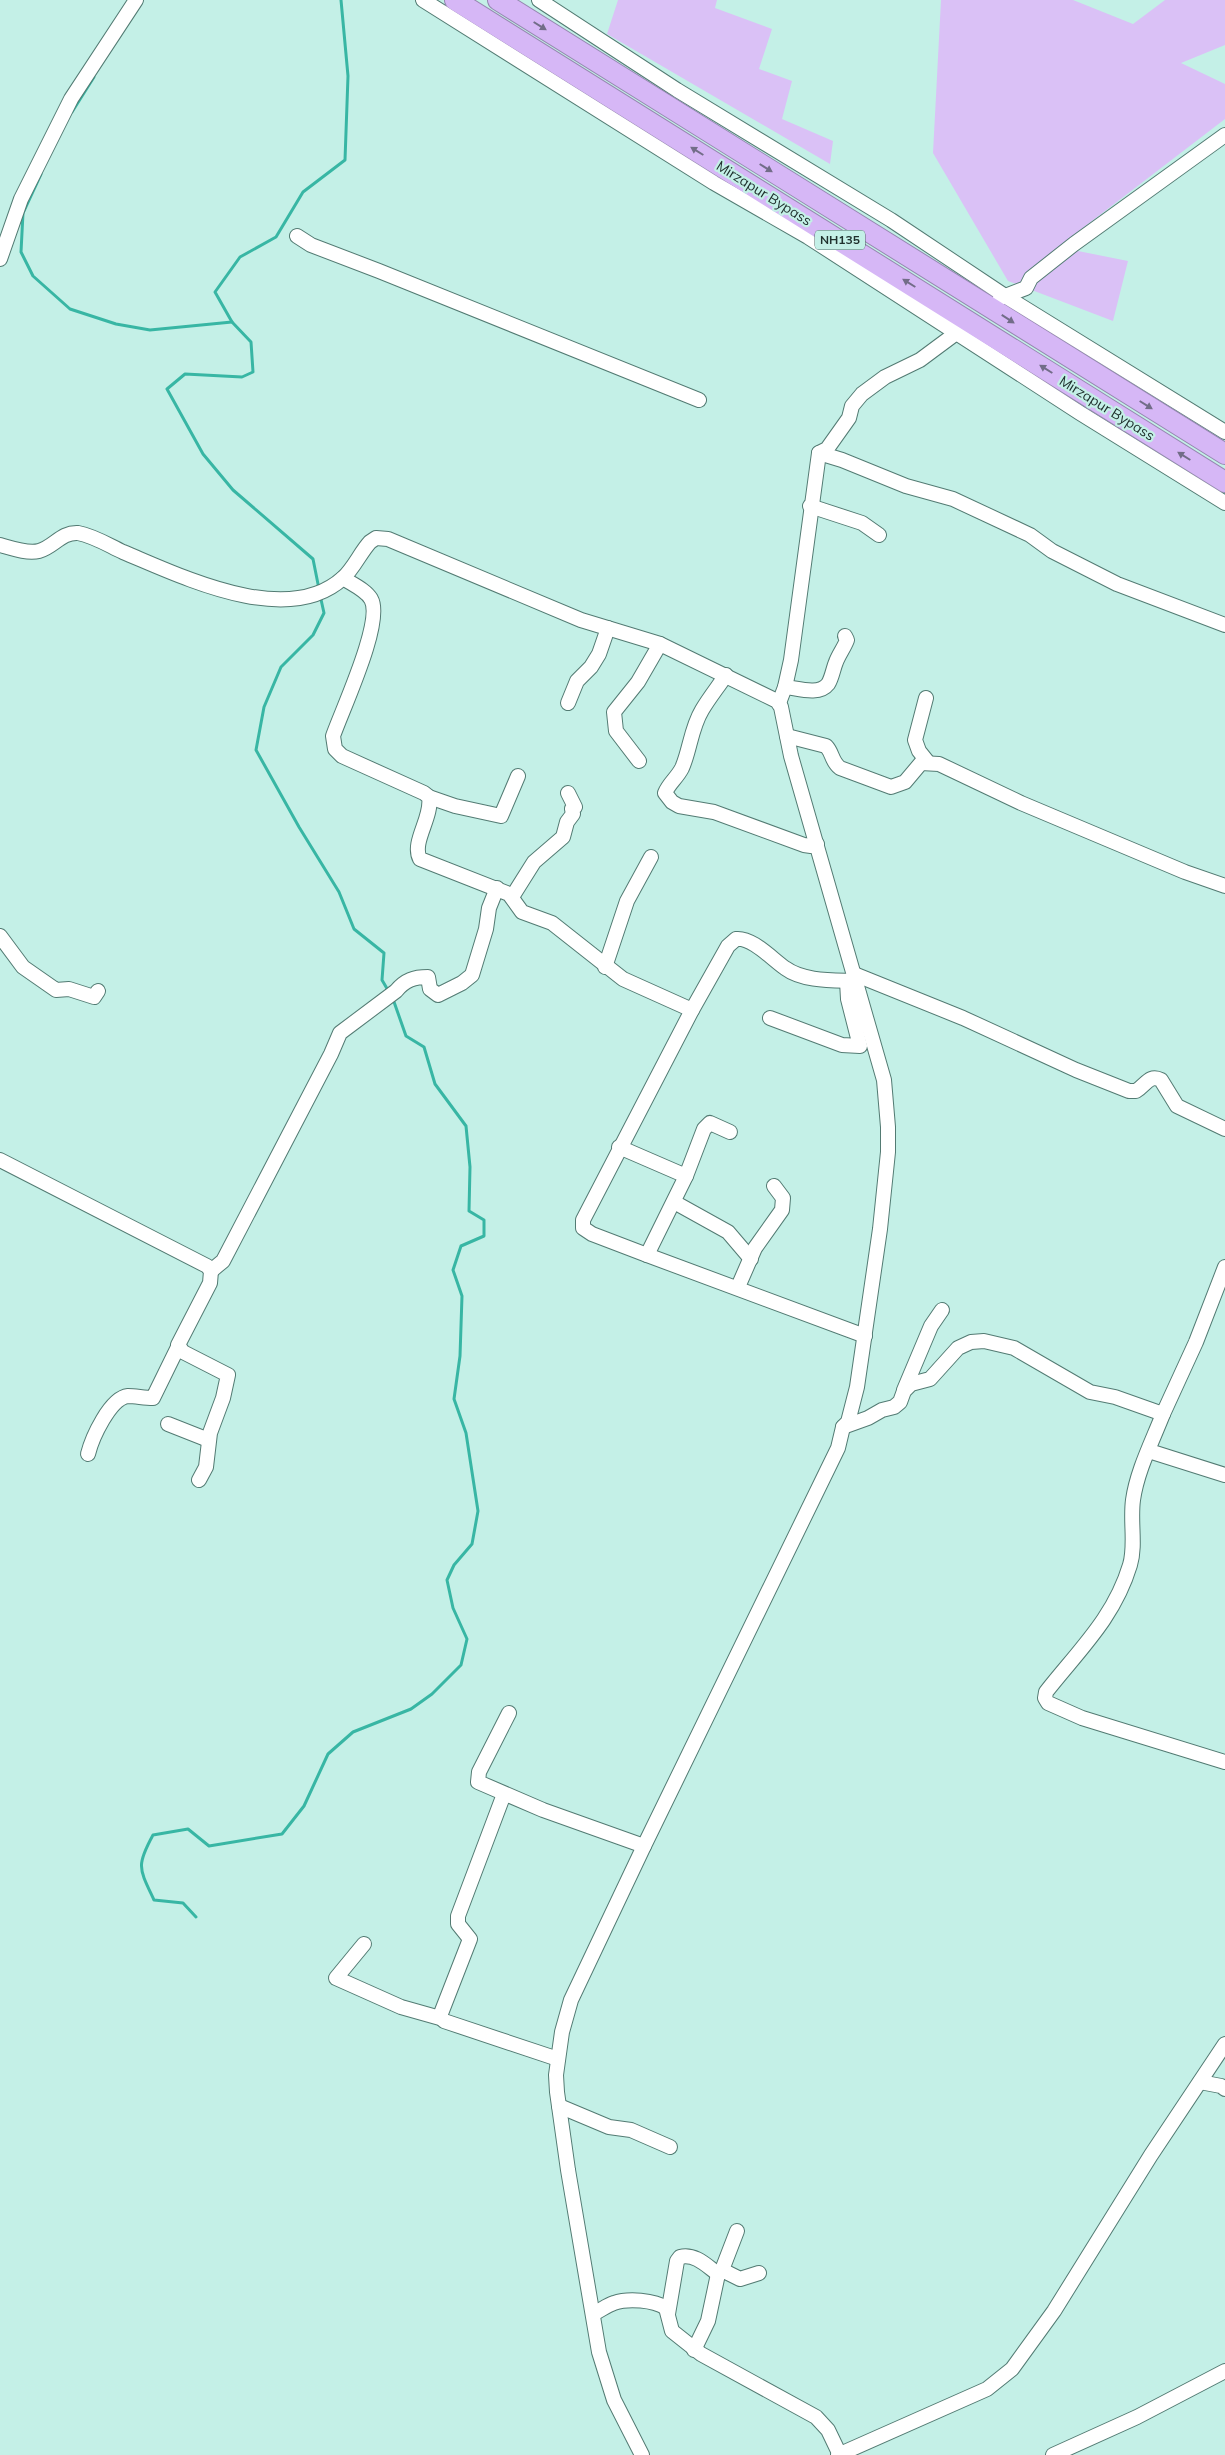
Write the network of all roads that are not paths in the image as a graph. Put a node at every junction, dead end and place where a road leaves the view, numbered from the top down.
1 (136, 0) edge
2 (423, 0) edge
3 (455, 0) edge
4 (498, 0) edge
5 (539, 0) edge
6 (1225, 135) edge
7 (297, 236) dead end
8 (0, 259) edge
9 (999, 298) junction
10 (954, 334) dead end
11 (699, 400) dead end
12 (1225, 432) edge
13 (819, 454) junction
14 (1225, 454) edge
15 (1225, 482) edge
16 (1225, 503) edge
17 (810, 506) junction
18 (879, 535) dead end
19 (0, 545) edge
20 (343, 578) junction
21 (1225, 625) edge
22 (608, 628) junction
23 (845, 636) dead end
24 (660, 644) junction
25 (726, 675) junction
26 (785, 687) junction
27 (926, 698) dead end
28 (568, 702) dead end
29 (779, 703) junction
30 (787, 736) junction
31 (639, 761) dead end
32 (927, 761) junction
33 (518, 776) dead end
34 (568, 793) dead end
35 (429, 797) junction
36 (817, 844) junction
37 (651, 857) dead end
38 (1225, 886) edge
39 (497, 888) junction
40 (512, 897) junction
41 (0, 936) edge
42 (605, 967) junction
43 (853, 979) junction
44 (98, 991) dead end
45 (692, 1010) junction
46 (770, 1018) dead end
47 (1225, 1129) edge
48 (730, 1132) dead end
49 (619, 1147) junction
50 (0, 1160) edge
51 (686, 1176) junction
52 (774, 1186) dead end
53 (674, 1202) junction
54 (647, 1255) junction
55 (751, 1259) junction
56 (1225, 1268) edge
57 (211, 1271) junction
58 (738, 1287) junction
59 (942, 1310) dead end
60 (861, 1334) junction
61 (178, 1347) junction
62 (904, 1391) junction
63 (1164, 1414) junction
64 (168, 1424) dead end
65 (843, 1427) junction
66 (208, 1438) junction
67 (1149, 1451) junction
68 (88, 1454) dead end
69 (1225, 1475) edge
70 (199, 1480) dead end
71 (509, 1713) dead end
72 (1225, 1762) edge
73 (504, 1794) junction
74 (644, 1846) junction
75 (364, 1944) dead end
76 (440, 2018) junction
77 (1225, 2044) edge
78 (558, 2059) junction
79 (1200, 2082) junction
80 (1225, 2089) edge
81 (559, 2106) junction
82 (670, 2147) dead end
83 (737, 2231) dead end
84 (720, 2272) junction
85 (759, 2273) dead end
86 (593, 2314) junction
87 (668, 2314) junction
88 (694, 2350) junction
89 (1225, 2371) edge
90 (838, 2452) edge
91 (642, 2455) edge
92 (1053, 2455) edge

1 - 8 street
2 - 16 street
15 -> 3 highway, Mirzapur Bypass / NH135
4 -> 14 highway, NH135
5 - 9 street
6 - 9 street
7 - 11 street
9 - 12 street
10 - 13 street
13 - 17 street
13 - 21 street
17 - 18 street
17 - 26 street
19 - 20 street
20 - 22 street
20 - 35 street
22 - 24 street
22 - 28 street
23 - 26 street
24 - 25 street
24 - 31 street
25 - 29 street
25 - 36 street
26 - 29 street
27 - 32 street
29 - 30 street
30 - 32 street
30 - 36 street
32 - 38 street
33 - 35 street
34 - 40 street
35 - 39 street
36 - 43 street
37 - 42 street
39 - 40 street
39 - 57 street
40 - 42 street
41 - 44 street
42 - 45 street
43 - 45 street
43 - 46 street
43 - 47 street
43 - 60 street
45 - 49 street
48 - 51 street
49 - 51 street
49 - 54 street
50 - 57 street
51 - 53 street
52 - 55 street
53 - 54 street
53 - 55 street
54 - 58 street
55 - 58 street
56 - 63 street
57 - 61 street
58 - 60 street
59 - 62 street
60 - 65 street
61 - 66 street
61 - 68 street
62 - 63 street
62 - 65 street
63 - 67 street
64 - 66 street
65 - 74 street
66 - 70 street
67 - 69 street
67 - 72 street
71 - 73 street
73 - 74 street
73 - 76 street
74 - 78 street
75 - 76 street
76 - 78 street
77 - 79 street
78 - 81 street
79 - 80 street
79 - 90 street
81 - 82 street
81 - 86 street
83 - 84 street
84 - 85 street
84 - 87 street
84 - 88 street
86 - 87 street
86 - 91 street
87 - 88 street
88 - 90 street
89 - 92 street

